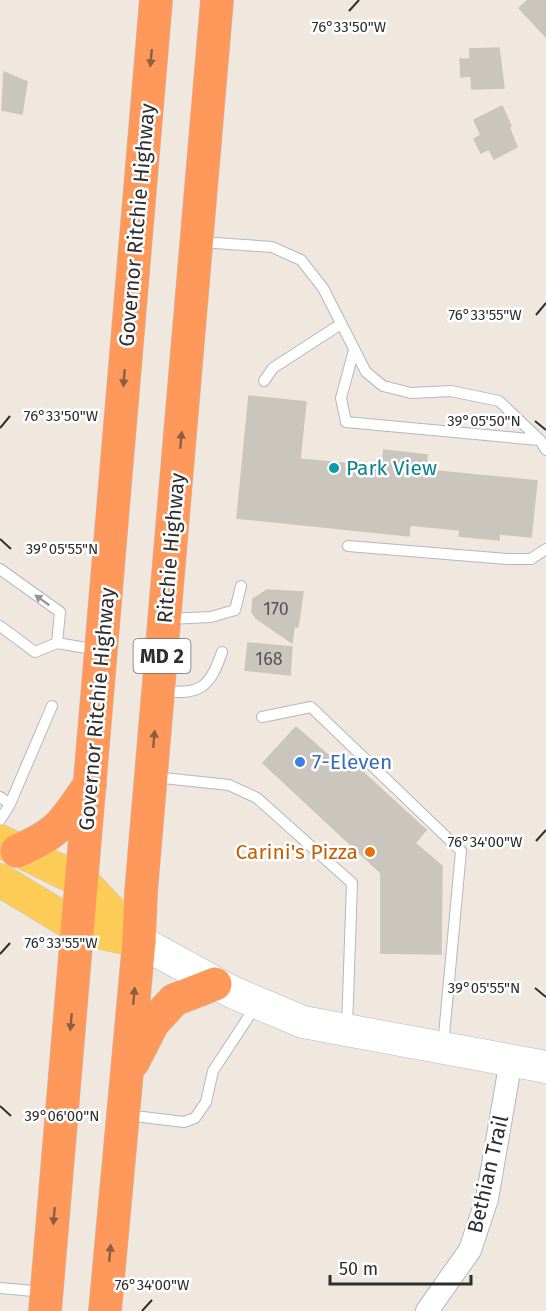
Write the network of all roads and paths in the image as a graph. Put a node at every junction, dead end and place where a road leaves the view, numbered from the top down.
1 (156, 0) edge
2 (217, 0) edge
3 (198, 242) junction
4 (341, 324) junction
5 (354, 350) junction
6 (264, 381) dead end
7 (540, 441) junction
8 (546, 450) edge
9 (348, 546) dead end
10 (546, 549) edge
11 (0, 569) edge
12 (241, 586) dead end
13 (165, 620) junction
14 (0, 626) edge
15 (57, 643) junction
16 (102, 650) junction
17 (222, 651) dead end
18 (159, 691) junction
19 (52, 706) dead end
20 (262, 717) dead end
21 (151, 777) junction
22 (91, 783) junction
23 (0, 796) edge
24 (10, 804) junction
25 (0, 820) edge
26 (8, 846) edge
27 (0, 880) edge
28 (83, 882) junction
29 (79, 928) junction
30 (139, 941) junction
31 (215, 984) junction
32 (258, 1004) junction
33 (347, 1032) junction
34 (442, 1048) junction
35 (511, 1060) junction
36 (546, 1067) edge
37 (126, 1074) junction
38 (123, 1115) junction
39 (0, 1288) edge
40 (46, 1302) edge
41 (105, 1311) edge
42 (427, 1311) edge

1 -> 16 highway, Governor Ritchie Highway / MD 2
2 - 3 highway, Ritchie Highway / MD 2
3 - 4 lane
13 -> 3 highway, Ritchie Highway / MD 2
4 - 5 lane
4 - 6 lane
5 - 7 lane
5 - 7 lane
7 - 8 lane
9 - 10 lane
15 -> 11 lane
12 - 13 lane
13 - 18 highway, Ritchie Highway / MD 2
14 - 15 lane
15 - 16 lane
16 - 22 highway, Governor Ritchie Highway / MD 2
17 - 18 lane
21 -> 18 highway, Ritchie Highway / MD 2
19 - 24 lane
20 - 34 lane
21 - 30 highway, Ritchie Highway / MD 2
21 - 33 lane
22 - 26 highway
22 - 28 highway, Governor Ritchie Highway / MD 2
23 - 24 lane
24 - 25 lane
26 - 28 main road
27 - 29 main road
28 - 29 highway, Governor Ritchie Highway / MD 2
28 - 30 main road
29 - 30 main road
29 -> 40 highway, Governor Ritchie Highway / MD 2
30 - 31 street
37 -> 30 highway, Ritchie Highway / MD 2
31 - 32 street
31 - 37 highway
32 - 33 street
32 - 38 lane
33 - 34 street
34 - 35 street
35 - 36 street
35 - 42 street, Bethian Trail
37 - 38 highway, Ritchie Highway / MD 2
41 -> 38 highway, Ritchie Highway / MD 2
39 - 40 lane

